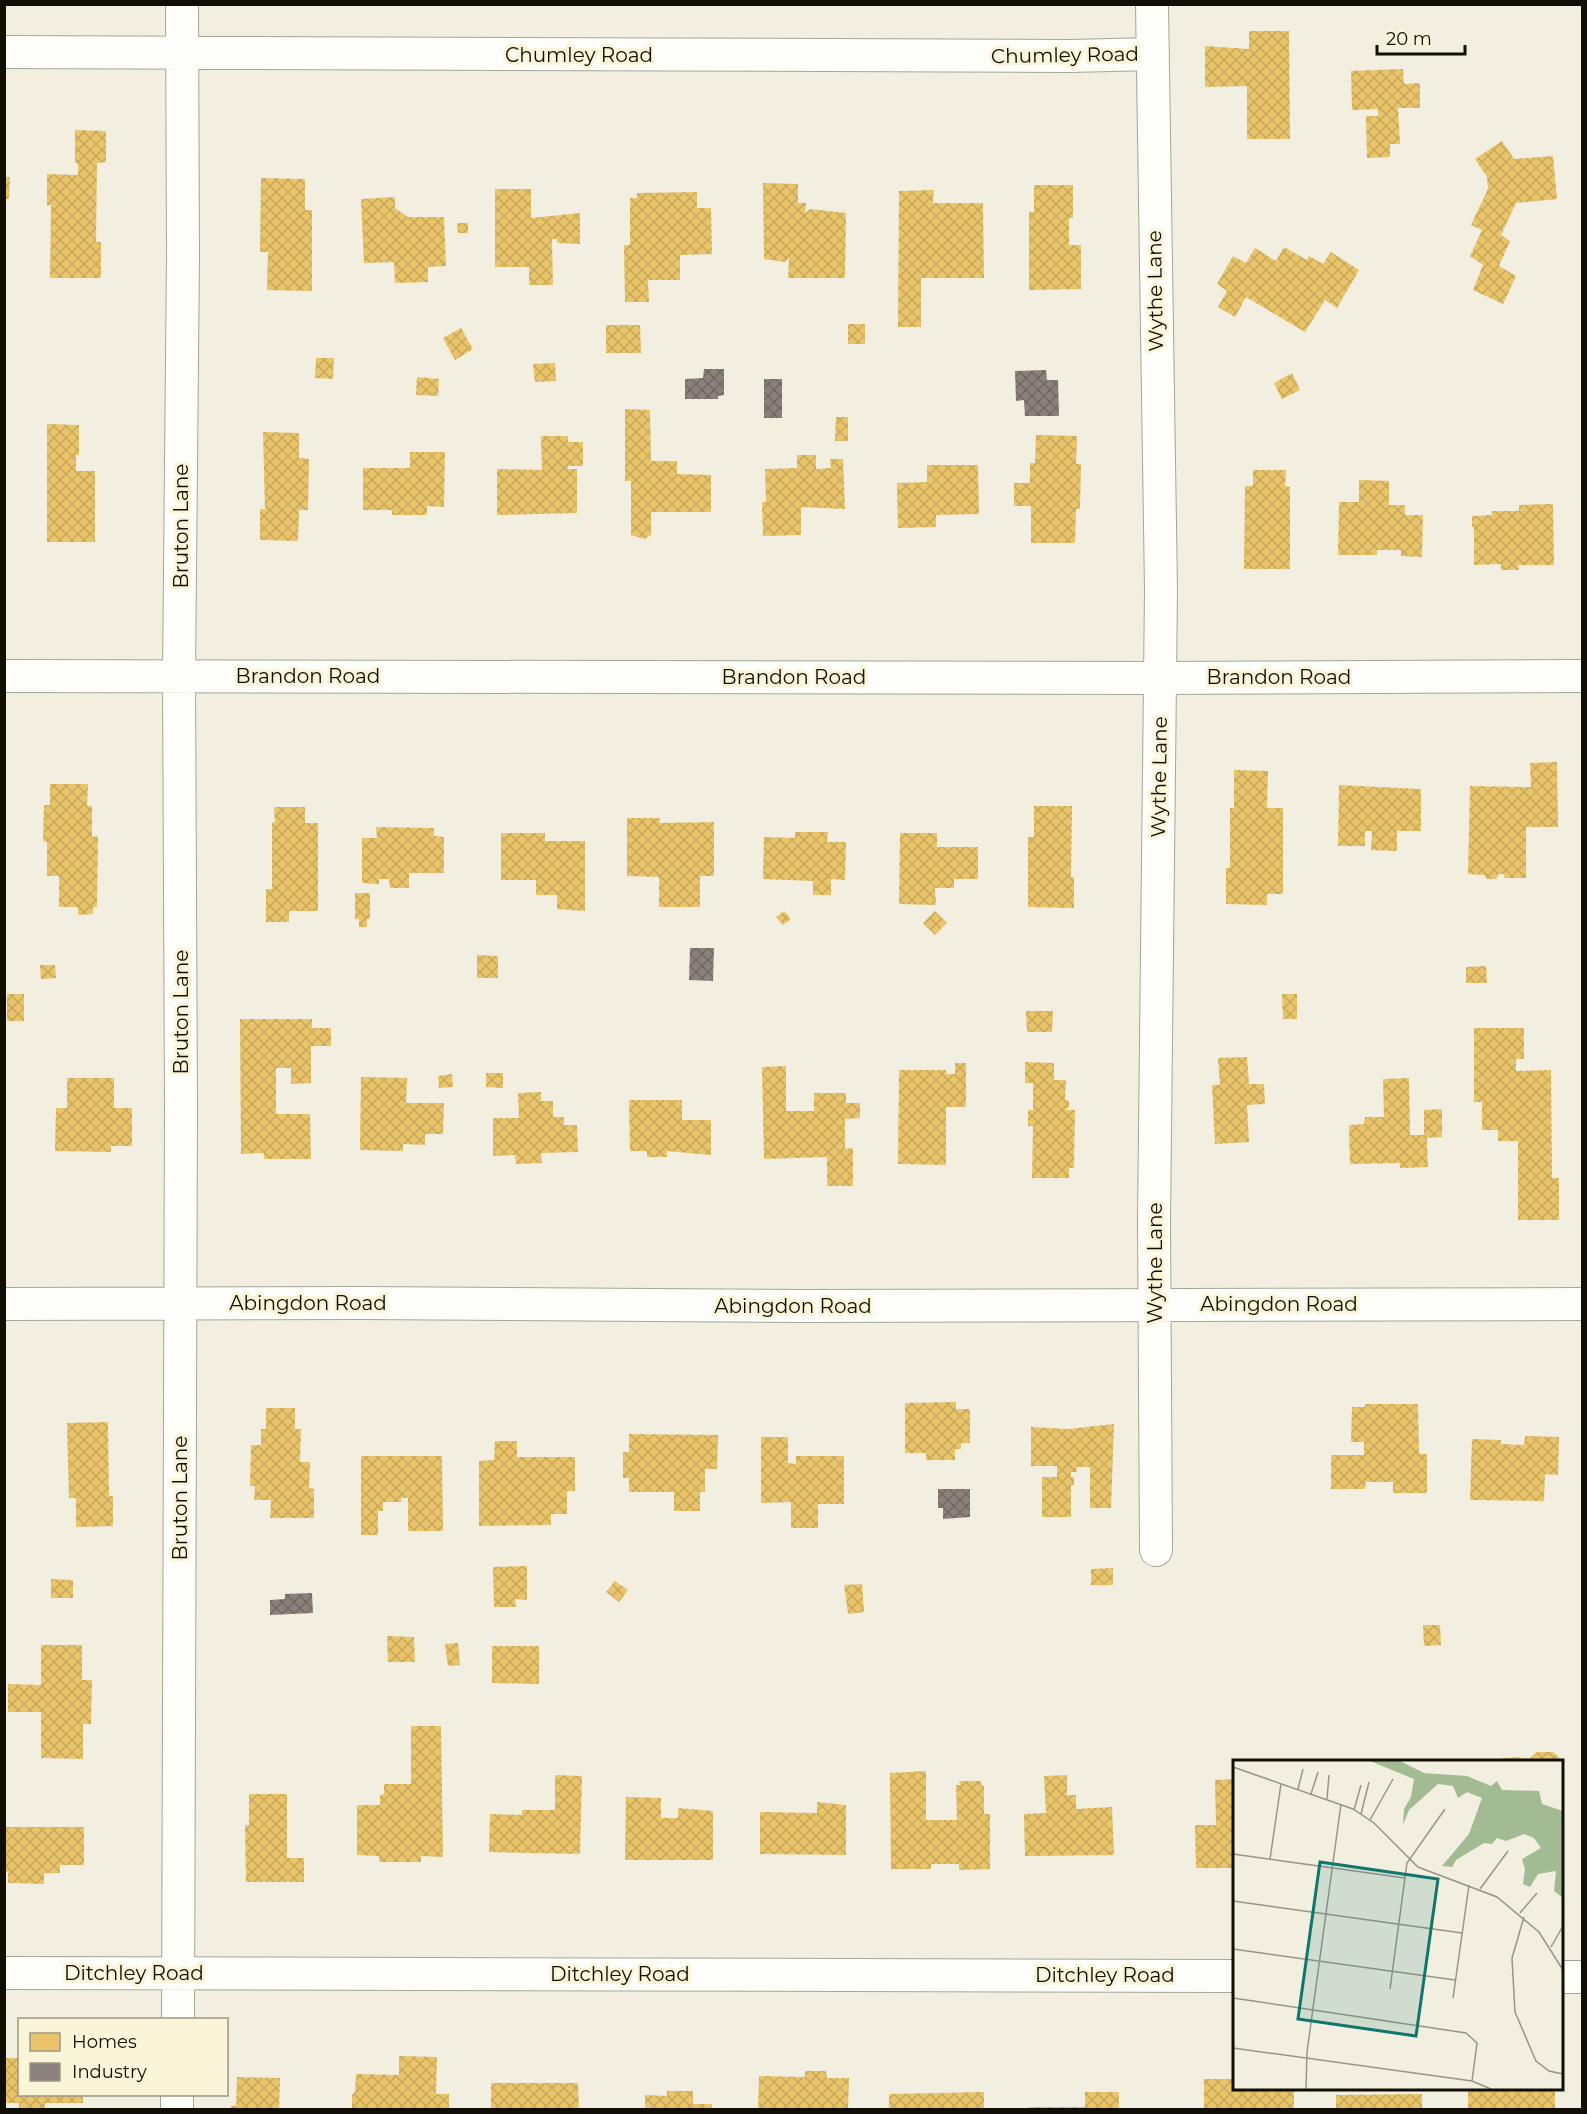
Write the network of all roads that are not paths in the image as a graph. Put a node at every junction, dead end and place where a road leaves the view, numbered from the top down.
1 (182, 4) edge
2 (1152, 4) edge
3 (4, 52) edge
4 (182, 54) junction
5 (1153, 54) junction
6 (4, 676) edge
7 (179, 676) junction
8 (1582, 676) edge
9 (1160, 678) junction
10 (4, 1304) edge
11 (180, 1304) junction
12 (1582, 1304) edge
13 (1155, 1305) junction
14 (1156, 1550) dead end
15 (4, 1973) edge
16 (178, 1973) junction
17 (1233, 1976) edge
18 (1563, 1977) edge
19 (1582, 1977) edge
20 (178, 2018) edge

1 - 4 street, Bruton Lane
2 - 5 street, Wythe Lane
3 - 4 street, Chumley Road
4 - 5 street, Chumley Road
4 - 7 street, Bruton Lane
5 - 9 street, Wythe Lane
6 - 7 street, Brandon Road
7 - 9 street, Brandon Road
7 - 11 street, Bruton Lane
8 - 9 street, Brandon Road
9 - 13 street, Wythe Lane
10 - 11 street, Abingdon Road
11 - 13 street, Abingdon Road
11 - 16 street, Bruton Lane
12 - 13 street, Abingdon Road
13 - 14 street, Wythe Lane
15 - 16 street, Ditchley Road
16 - 17 street, Ditchley Road
16 - 20 street, Bruton Lane
18 - 19 street

